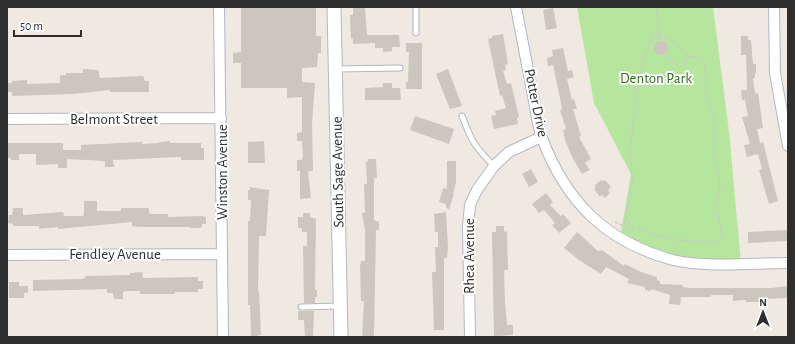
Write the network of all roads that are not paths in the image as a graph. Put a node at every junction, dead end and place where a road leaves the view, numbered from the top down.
1 (219, 7) edge
2 (334, 7) edge
3 (416, 7) edge
4 (516, 7) edge
5 (774, 7) edge
6 (416, 33) dead end
7 (400, 68) dead end
8 (336, 69) junction
9 (462, 116) dead end
10 (221, 118) junction
11 (7, 119) edge
12 (541, 137) junction
13 (788, 146) edge
14 (494, 166) junction
15 (222, 254) junction
16 (7, 255) edge
17 (788, 263) edge
18 (340, 306) junction
19 (301, 307) dead end
20 (223, 337) edge
21 (341, 337) edge
22 (470, 337) edge

1 - 10 street, Winston Avenue
2 - 8 street, South Sage Avenue
3 - 6 lane
4 - 12 street, Potter Drive
5 - 13 street
7 - 8 lane
8 - 18 street, South Sage Avenue
9 - 14 lane
10 - 11 street, Belmont Street
10 - 15 street, Winston Avenue
12 - 14 street, Rhea Avenue
12 - 17 street, Potter Drive
14 - 22 street, Rhea Avenue
15 - 16 street, Fendley Avenue
15 - 20 street, Winston Avenue
18 - 19 lane
18 - 21 street, South Sage Avenue

